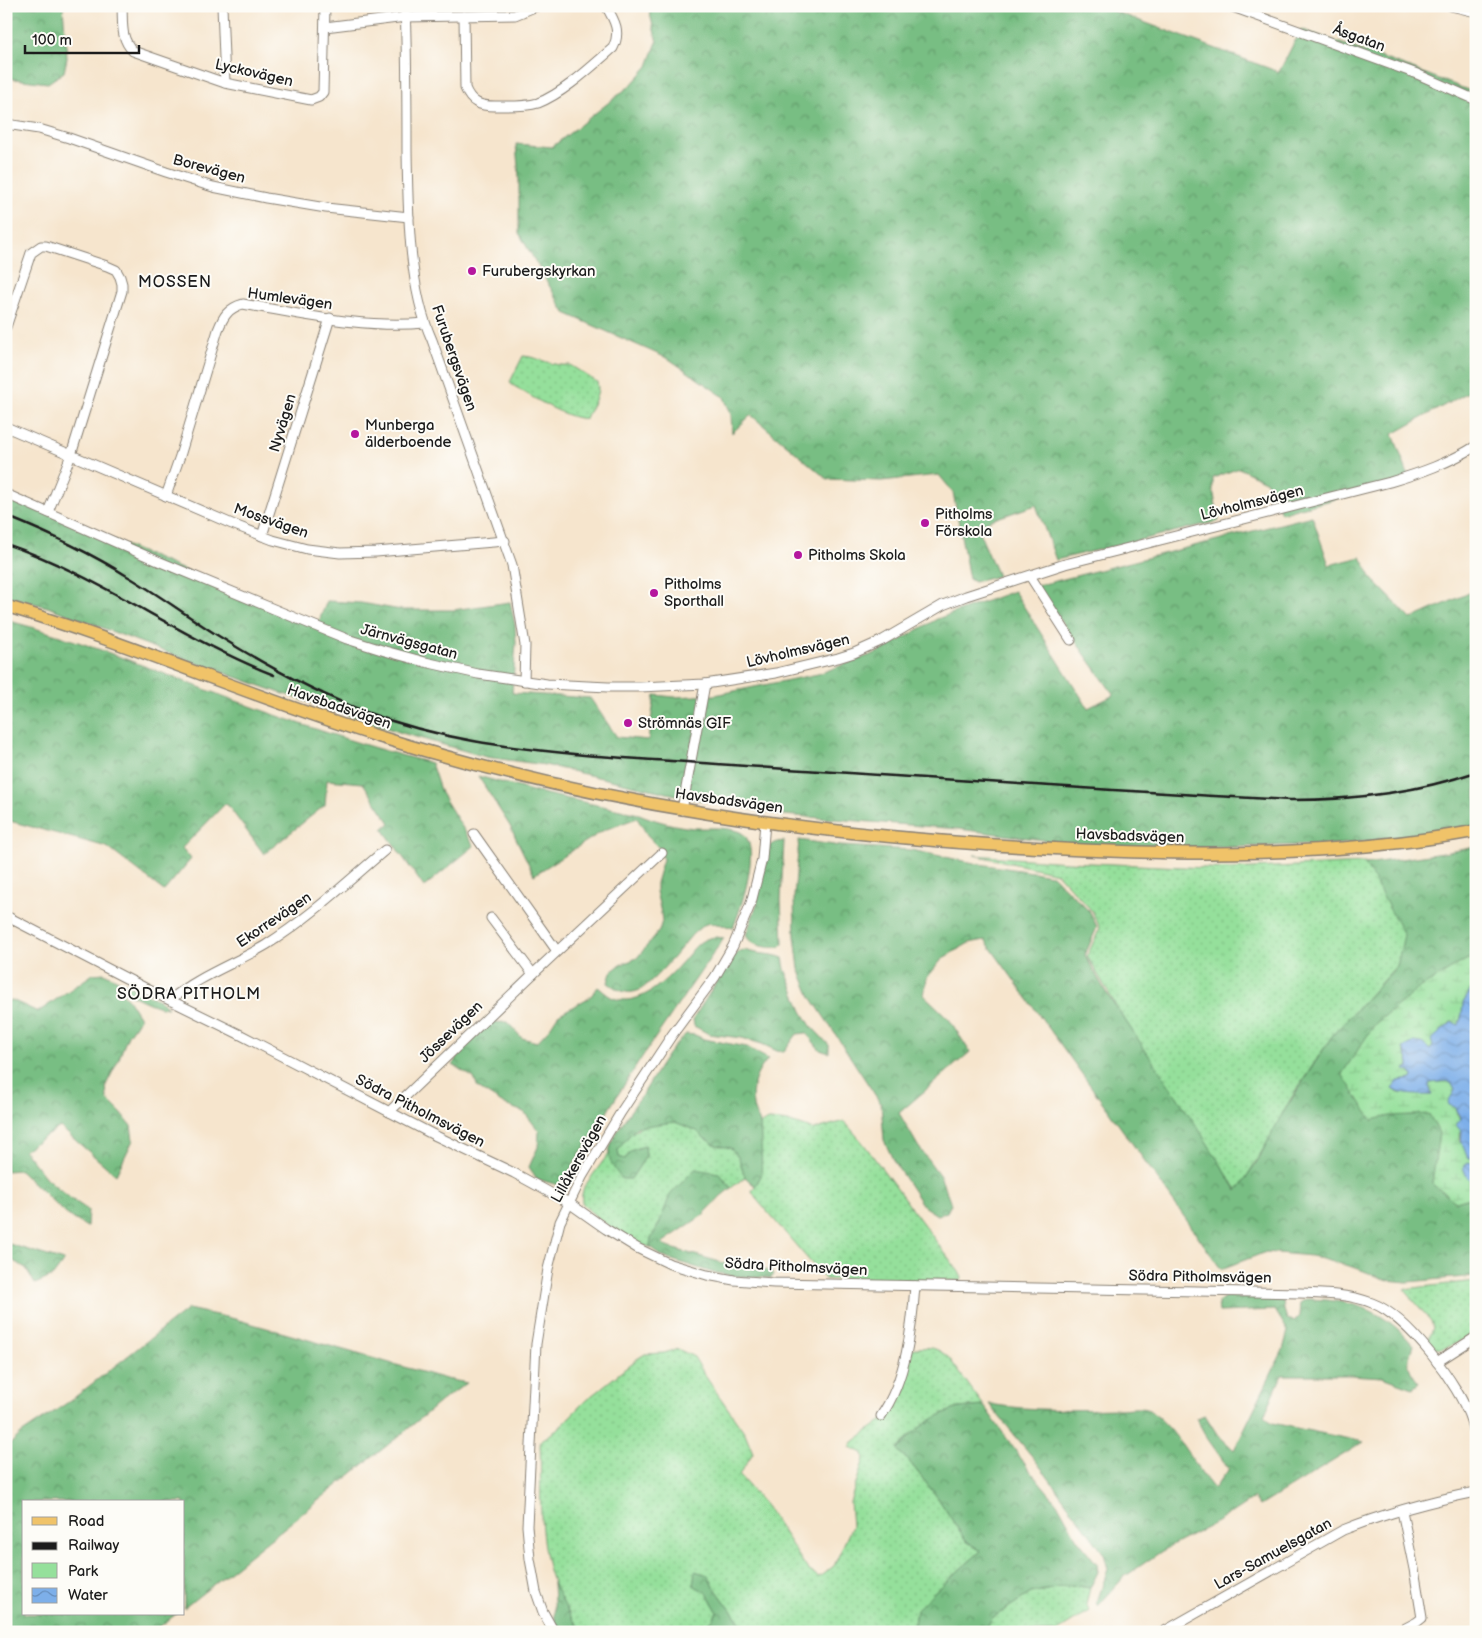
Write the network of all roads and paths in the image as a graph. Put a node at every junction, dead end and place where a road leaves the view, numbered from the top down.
1 (122, 6) edge
2 (222, 6) edge
3 (325, 6) edge
4 (405, 6) edge
5 (536, 6) edge
6 (606, 6) edge
7 (1230, 6) edge
8 (1451, 6) edge
9 (1476, 12) edge
10 (464, 16) junction
11 (406, 17) junction
12 (325, 27) junction
13 (226, 83) junction
14 (1476, 100) edge
15 (6, 125) edge
16 (409, 217) junction
17 (330, 318) junction
18 (425, 323) junction
19 (6, 327) edge
20 (6, 427) edge
21 (1476, 446) edge
22 (71, 455) junction
23 (6, 494) edge
24 (166, 496) junction
25 (48, 512) junction
26 (262, 536) junction
27 (505, 541) junction
28 (1030, 576) junction
29 (6, 606) edge
30 (1071, 640) dead end
31 (524, 681) junction
32 (705, 684) junction
33 (682, 810) junction
34 (765, 822) junction
35 (1476, 831) edge
36 (474, 834) dead end
37 (385, 850) dead end
38 (662, 852) dead end
39 (6, 916) edge
40 (491, 918) dead end
41 (557, 951) junction
42 (533, 974) junction
43 (170, 1000) junction
44 (390, 1112) junction
45 (569, 1203) junction
46 (915, 1286) junction
47 (1476, 1336) edge
48 (1437, 1362) junction
49 (881, 1416) dead end
50 (1476, 1443) edge
51 (1476, 1492) edge
52 (1402, 1511) junction
53 (554, 1632) edge
54 (1162, 1632) edge
55 (1398, 1632) edge

1 - 13 street, Lyckovägen
2 - 13 street
3 - 12 street, Lyckovägen
4 - 11 street, Furubergsvägen
5 - 10 street
6 - 10 street
7 - 14 street, Åsgatan
8 - 9 street
10 - 11 street
11 - 12 street
11 - 16 street, Furubergsvägen
12 - 13 street, Lyckovägen
15 - 16 street, Borevägen
16 - 18 street, Furubergsvägen
17 - 18 street, Humlevägen
17 - 24 street, Humlevägen
17 - 26 street, Nyvägen
18 - 27 street, Furubergsvägen
19 - 22 street
20 - 22 street, Mossvägen
21 - 28 street, Lövholmsvägen
22 - 24 street, Mossvägen
22 - 25 street
23 - 25 street, Järnvägsgatan
24 - 26 street, Mossvägen
25 - 31 street, Järnvägsgatan
26 - 27 street, Mossvägen
27 - 31 street, Furubergsvägen
28 - 30 street
28 - 32 street, Lövholmsvägen
29 - 33 main road, Havsbadsvägen
31 - 32 street, Järnvägsgatan
32 - 33 street
33 - 34 main road, Havsbadsvägen
34 - 35 main road, Havsbadsvägen
34 - 45 street, Lillåkersvägen
36 - 41 street
37 - 43 street, Ekorrevägen
38 - 41 street, Jössevägen
39 - 43 street, Södra Pitholmsvägen
40 - 42 street
41 - 42 street, Jössevägen
42 - 44 street, Jössevägen
43 - 44 street, Södra Pitholmsvägen
44 - 45 street, Södra Pitholmsvägen
45 - 46 street, Södra Pitholmsvägen
45 - 53 street, Lillåkersvägen
46 - 48 street, Södra Pitholmsvägen
46 - 49 street
47 - 48 street
48 - 50 street, Södra Pitholmsvägen
51 - 52 street, Lars-Samuelsgatan
52 - 54 street, Lars-Samuelsgatan
52 - 55 street

